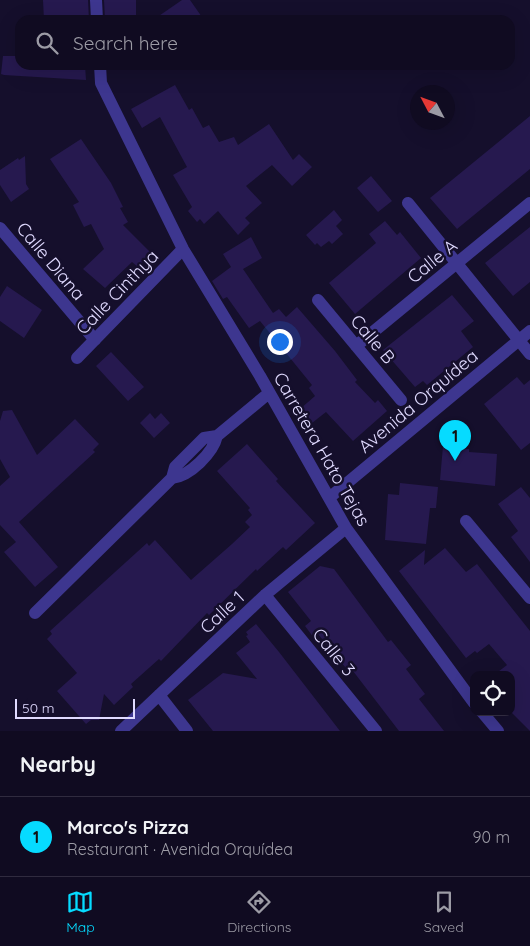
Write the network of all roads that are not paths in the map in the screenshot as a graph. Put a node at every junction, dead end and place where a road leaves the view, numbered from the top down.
1 (96, 0) edge
2 (97, 15) edge
3 (100, 70) edge
4 (408, 203) dead end
5 (530, 203) edge
6 (0, 228) edge
7 (183, 249) junction
8 (456, 263) junction
9 (318, 300) dead end
10 (530, 331) edge
11 (95, 340) junction
12 (519, 340) junction
13 (356, 346) junction
14 (530, 354) edge
15 (77, 358) dead end
16 (269, 393) junction
17 (401, 400) dead end
18 (329, 498) junction
19 (466, 521) dead end
20 (346, 528) junction
21 (265, 595) junction
22 (530, 598) edge
23 (35, 613) dead end
24 (159, 695) junction
25 (470, 698) edge
26 (485, 716) edge
27 (121, 731) edge
28 (187, 731) edge
29 (376, 731) edge
30 (498, 731) edge

1 - 2 street
3 - 7 street, Carretera Hato Tejas
4 - 8 street
5 - 8 street, Calle A
6 - 11 street, Calle Diana
7 - 11 street, Calle Cinthya
7 - 16 street, Carretera Hato Tejas
8 - 12 street
8 - 13 street, Calle A
9 - 13 street, Calle B
10 - 12 street, Avenida Orquídea
11 - 15 street, Calle Cinthya
12 - 14 street
12 - 18 street, Avenida Orquídea
13 - 17 street, Calle B
16 - 18 street, Carretera Hato Tejas
16 - 23 street
18 - 20 street, Carretera Hato Tejas
19 - 22 street
20 - 21 street, Calle 1
20 - 25 street, Carretera Hato Tejas
21 - 24 street, Calle 1
21 - 29 street, Calle 3
24 - 27 street, Calle 1
24 - 28 street
26 - 30 street

